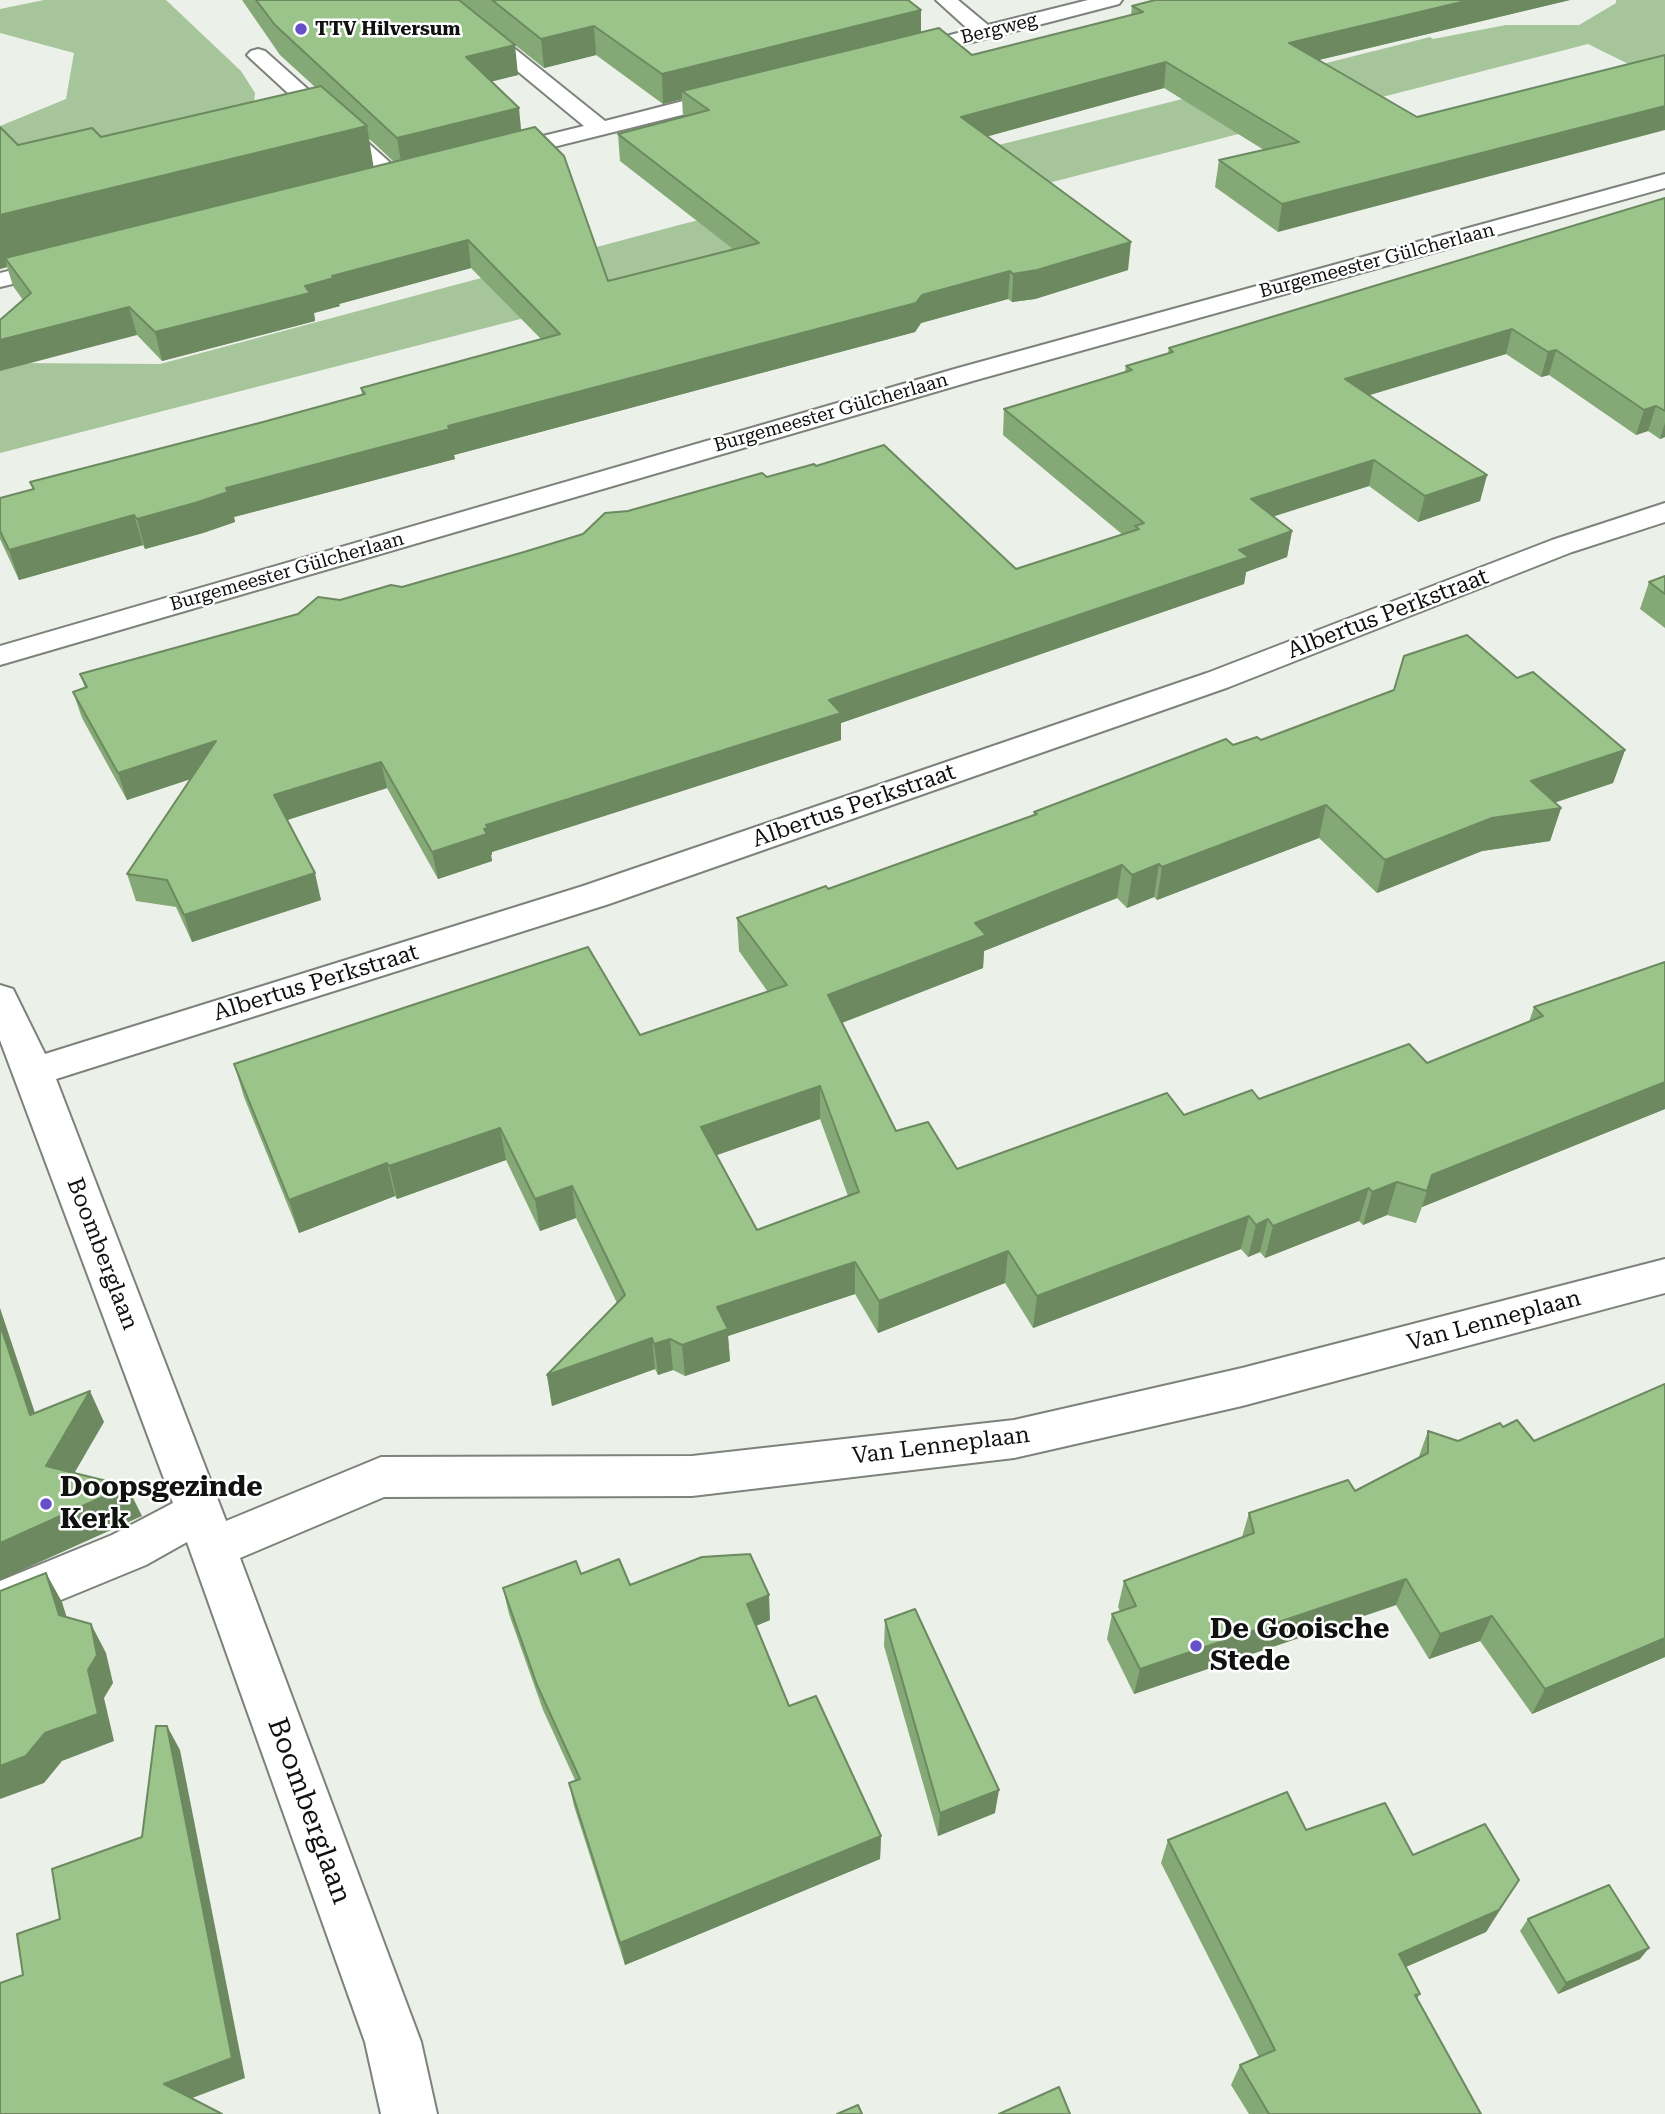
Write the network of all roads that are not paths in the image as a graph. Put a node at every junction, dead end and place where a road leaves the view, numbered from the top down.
1 (946, 0) edge
2 (1112, 0) edge
3 (467, 20) edge
4 (985, 33) junction
5 (258, 55) dead end
6 (878, 59) edge
7 (759, 89) edge
8 (600, 128) junction
9 (472, 160) edge
10 (421, 173) edge
11 (396, 180) junction
12 (1665, 181) edge
13 (369, 187) edge
14 (85, 259) edge
15 (0, 280) edge
16 (1665, 512) edge
17 (0, 656) edge
18 (4, 1020) edge
19 (34, 1072) junction
20 (1665, 1276) edge
21 (206, 1530) junction
22 (0, 1604) edge
23 (409, 2114) edge

1 - 4 street
2 - 4 street, Bergweg
3 - 8 street
4 - 6 street, Bergweg
5 - 11 street
7 - 8 street
8 - 9 street
10 - 11 street
11 - 13 street
12 - 17 street, Burgemeester Gülcherlaan
14 - 15 street
16 - 19 street, Albertus Perkstraat
18 - 19 street, Boomberglaan
19 - 21 street, Boomberglaan
20 - 21 street, Van Lenneplaan
21 - 22 street
21 - 23 street, Boomberglaan

